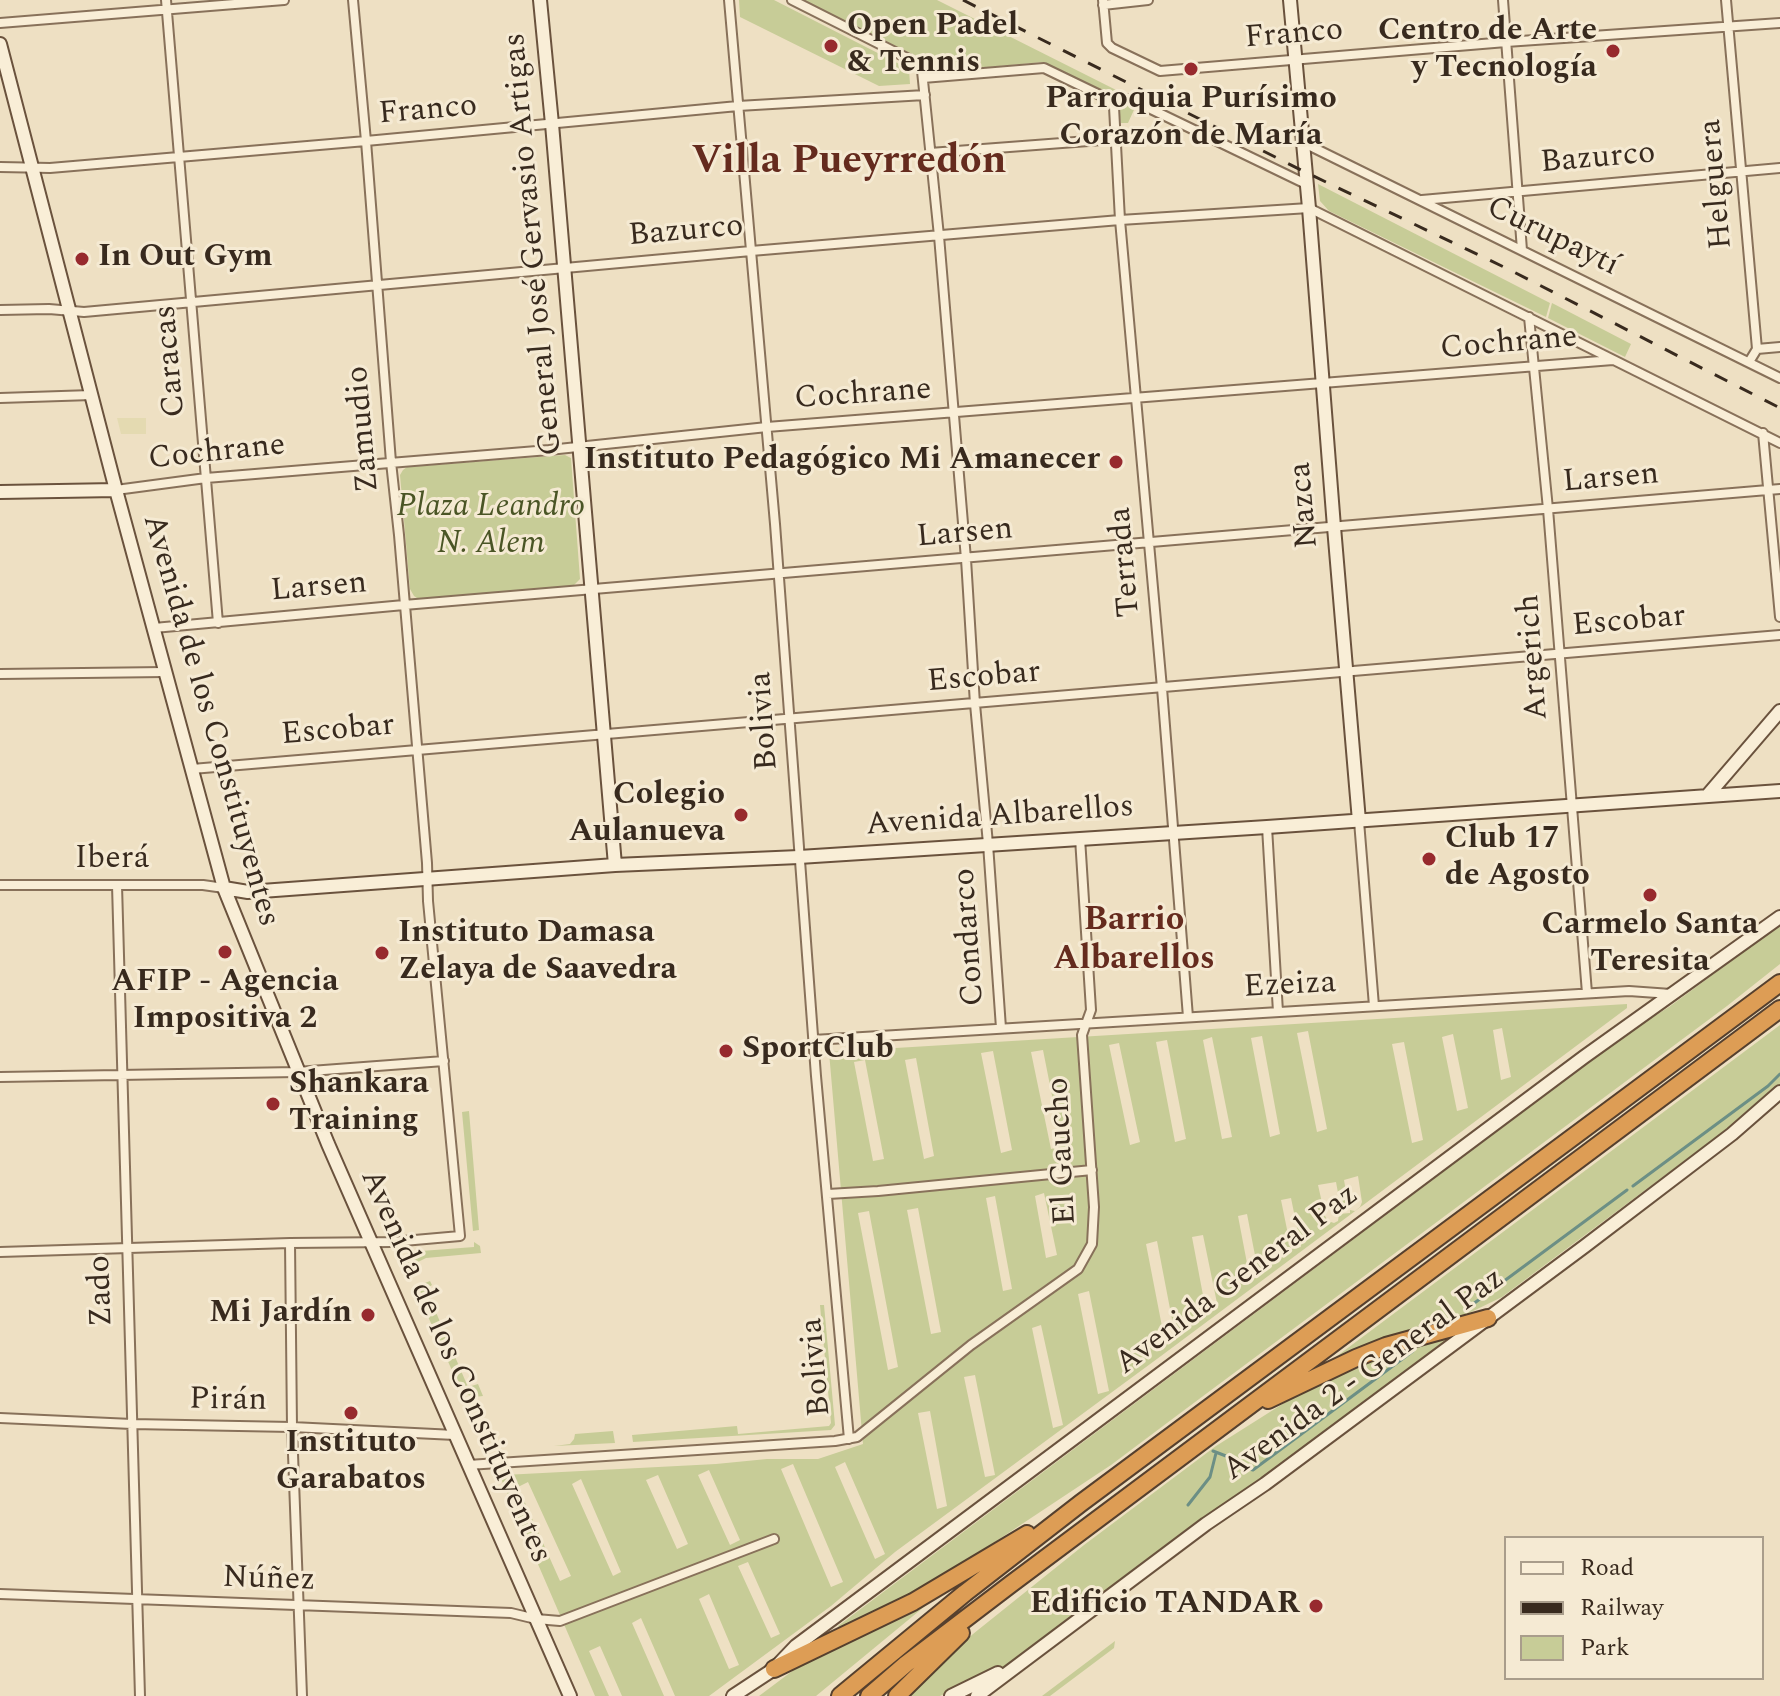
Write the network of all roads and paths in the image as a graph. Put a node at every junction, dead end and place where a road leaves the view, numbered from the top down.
1 (284, 0) edge
2 (353, 0) edge
3 (540, 0) edge
4 (729, 0) edge
5 (792, 0) edge
6 (1148, 0) edge
7 (1290, 0) edge
8 (1503, 0) edge
9 (1726, 0) edge
10 (1103, 2) edge
11 (167, 5) edge
12 (0, 23) edge
13 (1780, 23) edge
14 (1728, 27) junction
15 (1506, 42) junction
16 (0, 44) edge
17 (1295, 60) junction
18 (923, 78) junction
19 (925, 95) junction
20 (1130, 99) dead end
21 (738, 106) junction
22 (552, 124) junction
23 (1115, 139) junction
24 (366, 141) junction
25 (1302, 142) junction
26 (930, 153) junction
27 (180, 156) junction
28 (0, 167) edge
29 (31, 168) junction
30 (1780, 168) edge
31 (1741, 171) junction
32 (1306, 184) junction
33 (1519, 191) junction
34 (1420, 200) junction
35 (1309, 208) junction
36 (1120, 220) junction
37 (939, 236) junction
38 (1522, 250) junction
39 (751, 251) junction
40 (564, 268) junction
41 (377, 286) junction
42 (191, 302) junction
43 (0, 310) edge
44 (69, 311) junction
45 (1529, 317) junction
46 (1780, 347) edge
47 (1757, 349) junction
48 (1615, 360) junction
49 (1749, 362) junction
50 (1535, 367) junction
51 (1780, 378) edge
52 (1322, 384) junction
53 (92, 395) junction
54 (0, 398) edge
55 (1137, 398) junction
56 (952, 413) junction
57 (767, 427) junction
58 (1763, 433) junction
59 (1780, 443) edge
60 (579, 447) junction
61 (391, 462) junction
62 (206, 478) junction
63 (1780, 489) edge
64 (116, 490) junction
65 (1769, 490) junction
66 (0, 492) edge
67 (1548, 509) junction
68 (1334, 527) junction
69 (1149, 543) junction
70 (966, 559) junction
71 (778, 574) junction
72 (591, 590) junction
73 (404, 605) junction
74 (1780, 617) edge
75 (218, 623) junction
76 (154, 628) junction
77 (1780, 635) edge
78 (1559, 654) junction
79 (165, 672) junction
80 (1347, 672) junction
81 (0, 674) edge
82 (1162, 688) junction
83 (975, 704) junction
84 (1780, 711) edge
85 (790, 719) junction
86 (603, 735) junction
87 (417, 749) junction
88 (192, 769) junction
89 (1780, 791) edge
90 (1707, 796) junction
91 (1571, 805) junction
92 (1359, 821) junction
93 (1267, 827) junction
94 (1173, 833) junction
95 (1080, 838) junction
96 (988, 844) junction
97 (799, 857) junction
98 (615, 865) junction
99 (428, 879) junction
100 (0, 885) edge
101 (117, 885) junction
102 (224, 888) junction
103 (1780, 917) edge
104 (1780, 983) edge
105 (1587, 993) junction
106 (1673, 995) junction
107 (1374, 1006) junction
108 (1780, 1009) edge
109 (1278, 1012) junction
110 (1188, 1017) junction
111 (1085, 1023) junction
112 (1001, 1028) junction
113 (813, 1040) junction
114 (444, 1061) junction
115 (297, 1072) junction
116 (123, 1075) junction
117 (0, 1077) edge
118 (1780, 1092) edge
119 (1092, 1170) junction
120 (828, 1194) junction
121 (371, 1242) junction
122 (290, 1243) junction
123 (126, 1248) junction
124 (0, 1252) edge
125 (1488, 1318) junction
126 (1234, 1416) junction
127 (0, 1418) edge
128 (132, 1424) junction
129 (292, 1427) junction
130 (455, 1435) junction
131 (849, 1439) junction
132 (468, 1465) junction
133 (1081, 1503) junction
134 (774, 1539) dead end
135 (1011, 1584) junction
136 (0, 1594) edge
137 (136, 1600) junction
138 (300, 1606) junction
139 (536, 1619) junction
140 (1027, 1658) junction
141 (774, 1669) junction
142 (756, 1682) junction
143 (140, 1696) edge
144 (302, 1696) edge
145 (570, 1696) edge
146 (733, 1696) edge
147 (742, 1696) edge
148 (840, 1696) edge
149 (869, 1696) edge
150 (897, 1696) edge
151 (951, 1696) edge
152 (977, 1696) edge

1 - 11 street
2 - 24 street, Zamudio
3 - 22 street, General José Gervasio Artigas
4 - 21 street, Bolivia
5 - 18 street
6 - 10 street
7 - 17 street, Nazca
8 - 15 street
9 - 14 street, Helguera
10 - 17 street, Franco
11 - 12 street
11 - 27 street, Caracas
13 - 14 street, Franco
14 - 15 street, Franco
14 - 31 street, Helguera
15 - 17 street, Franco
15 - 33 street
16 - 29 street, Avenida de los Constituyentes
17 - 25 street, Nazca
18 - 19 street, Condarco
18 - 23 street, Terrada
19 - 21 street, Franco
19 - 26 street, Condarco
20 - 32 street
21 - 22 street, Franco
21 - 39 street, Bolivia
22 - 24 street, Franco
22 - 40 street, General José Gervasio Artigas
23 - 26 street
23 - 36 street, Terrada
24 - 27 street, Franco
24 - 41 street, Zamudio
25 - 32 street, Nazca
25 - 34 street, Curupaytí
26 - 37 street, Condarco
27 - 29 street, Franco
27 - 42 street, Caracas
28 - 29 street, Franco
29 - 44 street, Avenida de los Constituyentes
30 - 31 street, Bazurco
31 - 33 street, Bazurco
31 - 47 street, Helguera
32 - 35 street, Nazca
33 - 34 street, Bazurco
33 - 38 street
34 - 38 street, Curupaytí
35 - 36 street, Bazurco
35 - 45 street
35 - 52 street, Nazca
36 - 37 street, Bazurco
36 - 55 street, Terrada
37 - 39 street, Bazurco
37 - 56 street, Condarco
38 - 49 street, Curupaytí
39 - 40 street, Bazurco
39 - 57 street, Bolivia
40 - 41 street, Bazurco
40 - 60 street, General José Gervasio Artigas
41 - 42 street, Bazurco
41 - 61 street, Zamudio
42 - 44 street, Bazurco
42 - 62 street, Caracas
43 - 44 street, Bazurco
44 - 53 street, Avenida de los Constituyentes
45 - 48 street
45 - 50 street, Argerich
46 - 47 street
47 - 49 street
48 - 50 street, Cochrane
48 - 58 street
49 - 51 street, Curupaytí
50 - 52 street, Cochrane
50 - 67 street, Argerich
52 - 55 street, Cochrane
52 - 68 street, Nazca
53 - 54 street
53 - 64 street, Avenida de los Constituyentes
55 - 56 street, Cochrane
55 - 69 street, Terrada
56 - 57 street, Cochrane
56 - 70 street, Condarco
57 - 60 street, Cochrane
57 - 71 street, Bolivia
58 - 59 street
58 - 65 street
60 - 61 street, Cochrane
60 - 72 street, General José Gervasio Artigas
61 - 62 street, Cochrane
61 - 73 street, Zamudio
62 - 64 street, Cochrane
62 - 75 street, Caracas
63 - 65 street, Larsen
64 - 66 street
64 - 76 street, Avenida de los Constituyentes
65 - 67 street, Larsen
65 - 74 street
67 - 68 street, Larsen
67 - 78 street, Argerich
68 - 69 street, Larsen
68 - 80 street, Nazca
69 - 70 street, Larsen
69 - 82 street, Terrada
70 - 71 street, Larsen
70 - 83 street, Condarco
71 - 72 street, Larsen
71 - 85 street, Bolivia
72 - 73 street, Larsen
72 - 86 street, General José Gervasio Artigas
73 - 75 street, Larsen
73 - 87 street, Zamudio
75 - 76 street, Larsen
76 - 79 street, Avenida de los Constituyentes
77 - 78 street, Escobar
78 - 80 street, Escobar
78 - 91 street, Argerich
79 - 81 street
79 - 88 street, Avenida de los Constituyentes
80 - 82 street, Escobar
80 - 92 street, Nazca
82 - 83 street, Escobar
82 - 94 street, Terrada
83 - 85 street, Escobar
83 - 96 street, Condarco
84 - 90 street
85 - 86 street, Escobar
85 - 97 street, Bolivia
86 - 87 street, Escobar
86 - 98 street, General José Gervasio Artigas
87 - 88 street, Escobar
87 - 99 street, Zamudio
88 - 102 street, Avenida de los Constituyentes
89 - 90 street, Avenida Albarellos
90 - 91 street, Avenida Albarellos
91 - 92 street, Avenida Albarellos
91 - 105 street, Argerich
92 - 93 street, Avenida Albarellos
92 - 107 street, Nazca
93 - 94 street, Avenida Albarellos
93 - 109 street
94 - 95 street, Avenida Albarellos
94 - 110 street, Terrada
95 - 96 street, Avenida Albarellos
95 - 111 street, El Gaucho
96 - 97 street, Avenida Albarellos
96 - 112 street, Condarco
97 - 98 street, Avenida Albarellos
97 - 113 street, Bolivia
98 - 99 street, Avenida Albarellos
99 - 102 street, Avenida Albarellos
99 - 114 street, Zamudio
100 - 101 street, Iberá
101 - 102 street, Iberá
101 - 116 street, Zado
102 - 115 street, Avenida de los Constituyentes
103 - 106 street, Avenida General Paz
104 - 133 highway
105 - 106 street, Ezeiza
105 - 107 street, Ezeiza
106 - 141 street, Avenida General Paz
107 - 109 street, Ezeiza
108 - 126 highway
109 - 110 street, Ezeiza
110 - 111 street, Ezeiza
111 - 112 street, Ezeiza
111 - 119 street, El Gaucho
112 - 113 street, Ezeiza
113 - 120 street, Bolivia
114 - 115 street
114 - 121 street, Zamudio
115 - 116 street
115 - 121 street, Avenida de los Constituyentes
116 - 117 street
116 - 123 street, Zado
118 - 125 street, Avenida 2 - General Paz
119 - 120 street
119 - 131 street, El Gaucho
120 - 131 street, Bolivia
121 - 122 street
121 - 130 street, Avenida de los Constituyentes
122 - 123 street
122 - 129 street
123 - 124 street
123 - 128 street, Zado
125 - 126 highway
125 - 140 street, Avenida 2 - General Paz
126 - 135 highway
127 - 128 street, Pirán
128 - 129 street, Pirán
128 - 137 street, Zado
129 - 130 street, Pirán
129 - 138 street
130 - 132 street, Avenida de los Constituyentes
131 - 132 street
132 - 139 street, Avenida de los Constituyentes
133 - 141 highway
133 - 148 highway
134 - 139 street, Núñez
135 - 149 highway
135 - 150 highway
136 - 137 street, Núñez
137 - 138 street, Núñez
137 - 143 street, Zado
138 - 139 street, Núñez
138 - 144 street
139 - 145 street, Avenida de los Constituyentes
140 - 151 street
140 - 152 street, Avenida 2 - General Paz
141 - 142 street, Avenida General Paz
142 - 146 street, Avenida General Paz
142 - 147 street

